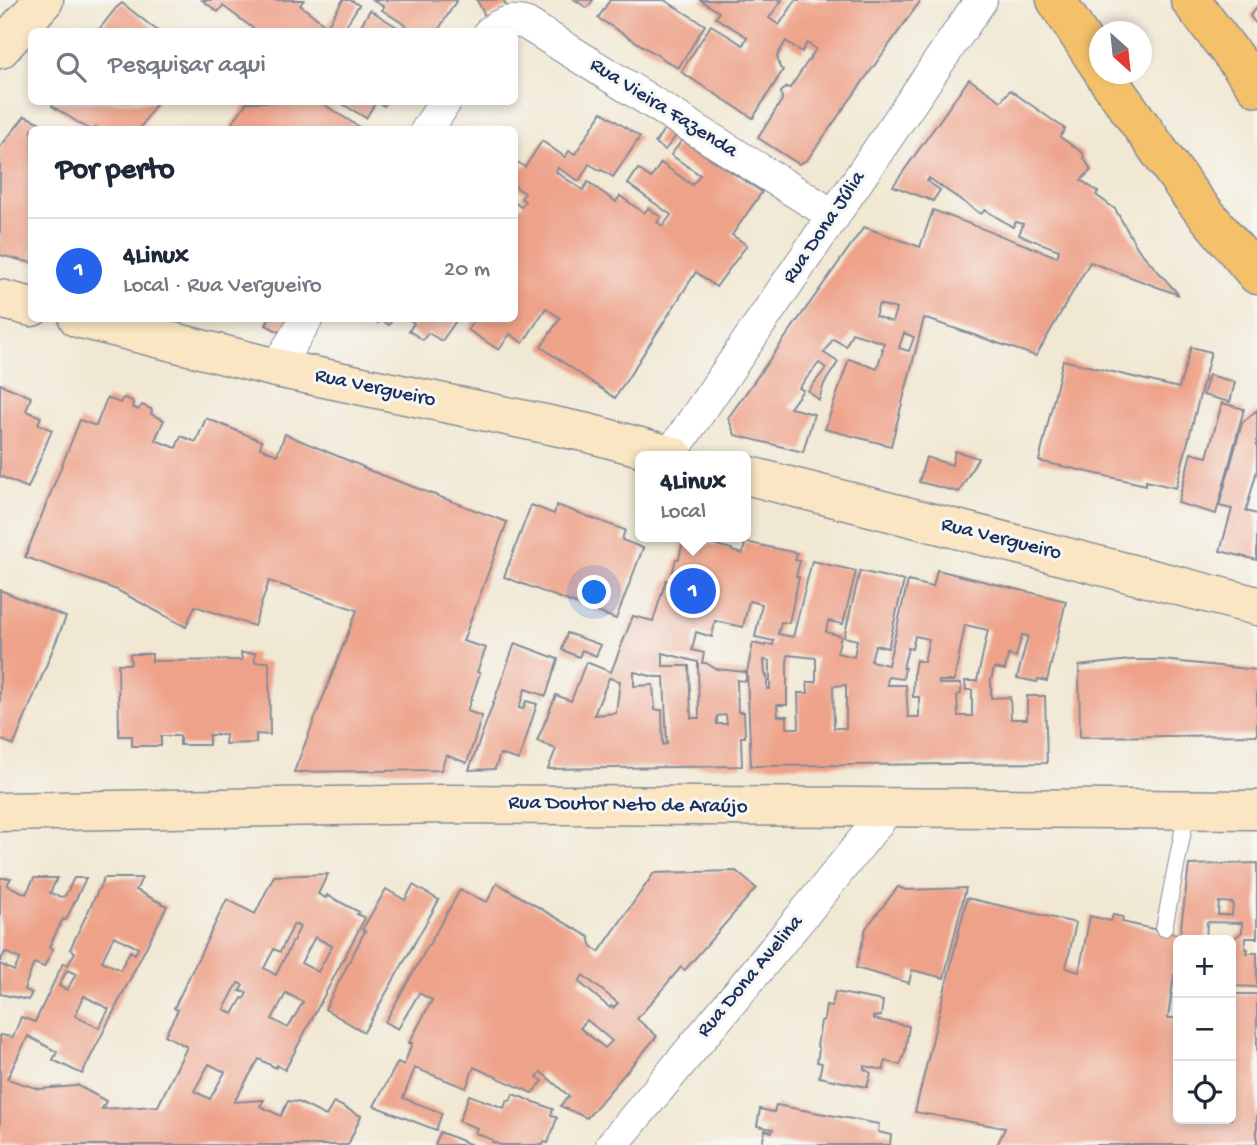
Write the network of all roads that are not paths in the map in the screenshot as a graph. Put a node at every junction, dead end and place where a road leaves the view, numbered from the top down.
1 (44, 0) edge
2 (981, 0) edge
3 (1056, 0) edge
4 (1190, 0) edge
5 (496, 28) edge
6 (0, 49) edge
7 (1089, 50) edge
8 (1111, 84) edge
9 (1257, 87) edge
10 (443, 105) edge
11 (430, 126) edge
12 (834, 216) junction
13 (1257, 275) edge
14 (0, 299) edge
15 (28, 306) edge
16 (94, 322) edge
17 (305, 322) edge
18 (276, 368) junction
19 (654, 451) edge
20 (675, 451) edge
21 (751, 476) edge
22 (1257, 606) edge
23 (889, 808) junction
24 (1189, 810) junction
25 (1257, 810) edge
26 (0, 812) edge
27 (1164, 928) dead end
28 (612, 1145) edge

1 - 6 street
2 - 12 street, Rua Dona Júlia
3 - 7 main road
4 - 9 main road
5 - 12 street, Rua Vieira Fazenda
8 - 13 main road
10 - 11 street
12 - 20 street, Rua Dona Júlia
14 - 15 street
16 - 18 street, Rua Vergueiro
17 - 18 street
18 - 19 street, Rua Vergueiro
21 - 22 street, Rua Vergueiro
23 - 24 street, Rua Doutor Neto de Araújo
23 - 26 street, Rua Doutor Neto de Araújo
23 - 28 street, Rua Dona Avelina
24 - 25 street, Rua Doutor Neto de Araújo
24 - 27 lane

